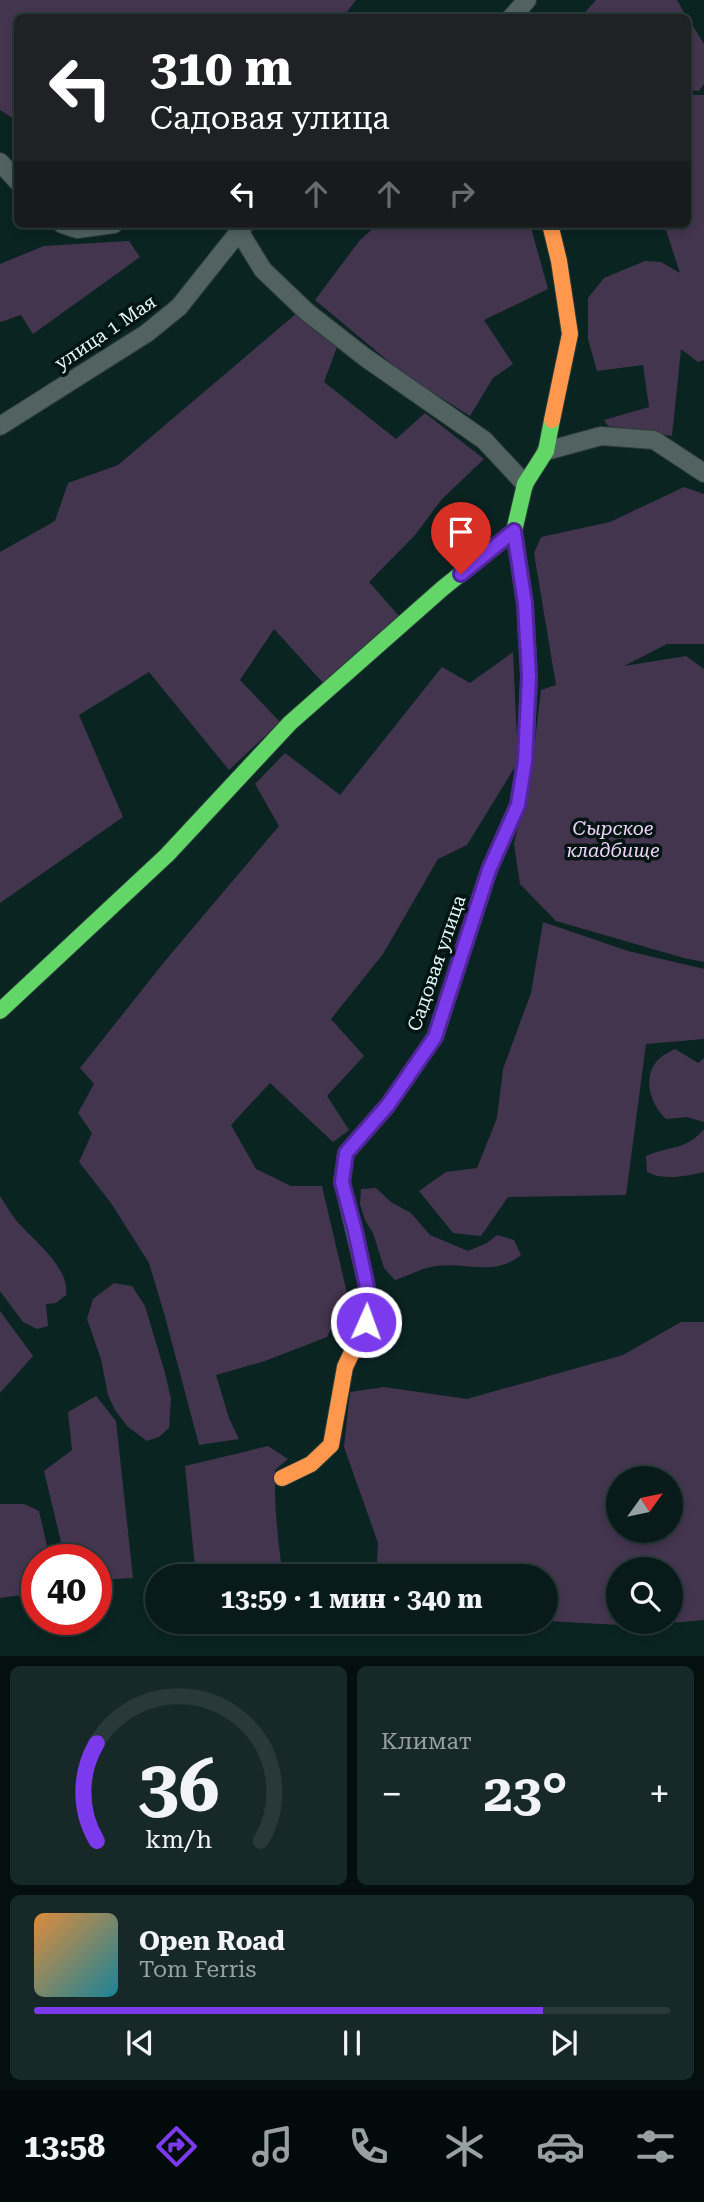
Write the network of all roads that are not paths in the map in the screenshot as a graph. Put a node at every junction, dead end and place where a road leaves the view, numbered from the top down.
1 (527, 0) edge
2 (515, 14) edge
3 (0, 162) edge
4 (14, 178) edge
5 (241, 228) edge
6 (242, 228) edge
7 (551, 228) edge
8 (0, 426) edge
9 (546, 451) junction
10 (704, 473) edge
11 (525, 484) junction
12 (514, 531) junction
13 (0, 1011) edge
14 (282, 1478) dead end

1 - 2 street
3 - 4 street
5 - 8 street, улица 1 Мая
6 - 11 street
7 - 9 street, Садовая улица
9 - 10 street
9 - 11 street, Садовая улица
11 - 12 street, Садовая улица
12 - 13 street
12 - 14 street, Садовая улица

